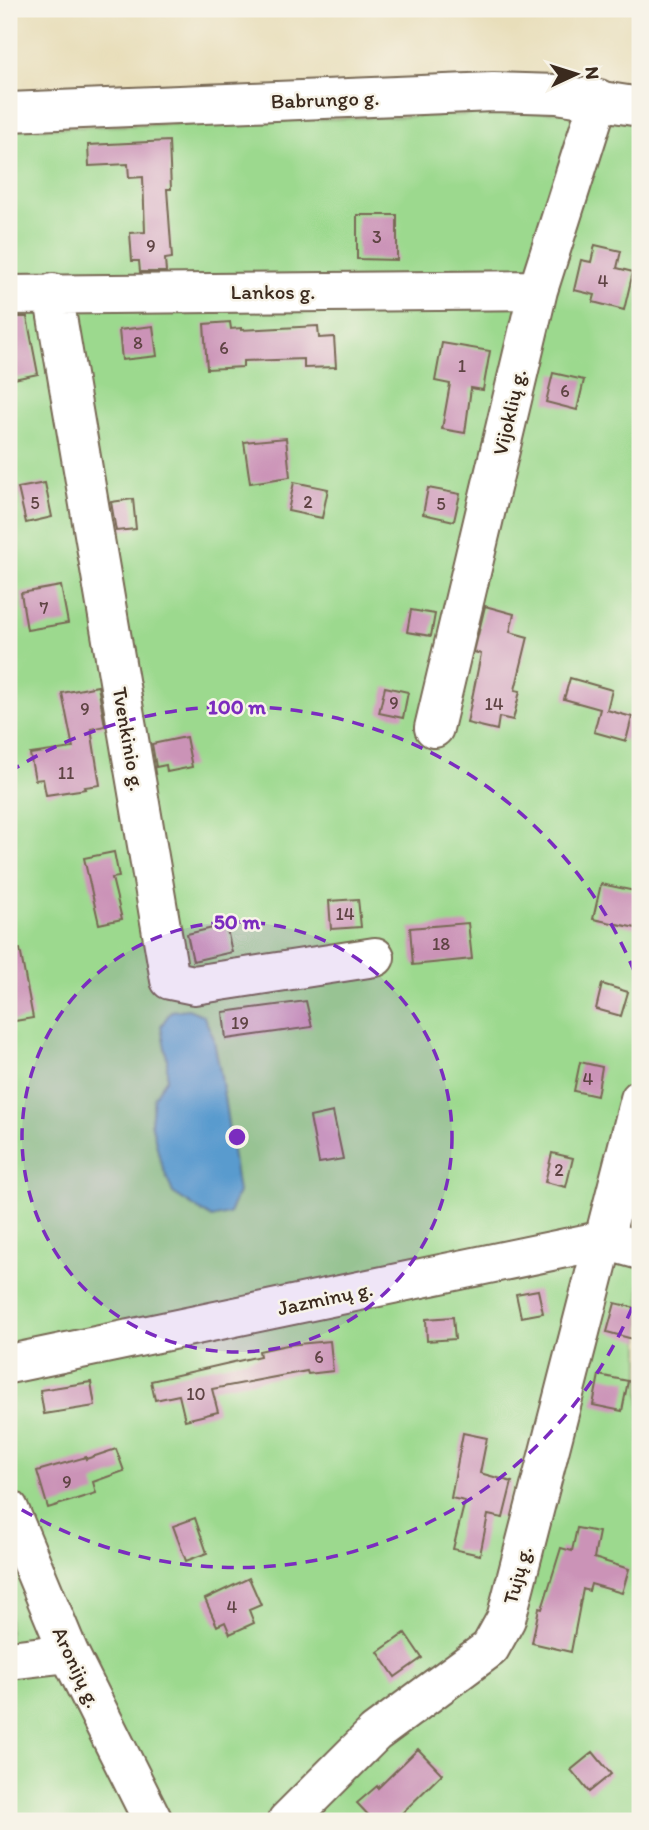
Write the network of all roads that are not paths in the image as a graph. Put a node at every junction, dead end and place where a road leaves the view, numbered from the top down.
1 (599, 99) junction
2 (640, 107) edge
3 (9, 112) edge
4 (538, 290) junction
5 (53, 293) junction
6 (9, 295) edge
7 (434, 728) dead end
8 (375, 957) dead end
9 (640, 1099) edge
10 (604, 1240) junction
11 (640, 1250) edge
12 (9, 1364) edge
13 (9, 1509) edge
14 (69, 1653) junction
15 (9, 1660) edge
16 (153, 1821) edge
17 (287, 1821) edge

1 - 2 street, Babrungo g.
1 - 3 street, Babrungo g.
1 - 4 street, Vijoklių g.
4 - 5 street, Lankos g.
4 - 7 street, Vijoklių g.
5 - 6 street, Lankos g.
5 - 8 street, Tvenkinio g.
9 - 10 street, Tujų g.
10 - 11 street, Jazminų g.
10 - 12 street, Jazminų g.
10 - 17 street, Tujų g.
13 - 14 street, Aronijų g.
14 - 15 street
14 - 16 street, Aronijų g.

